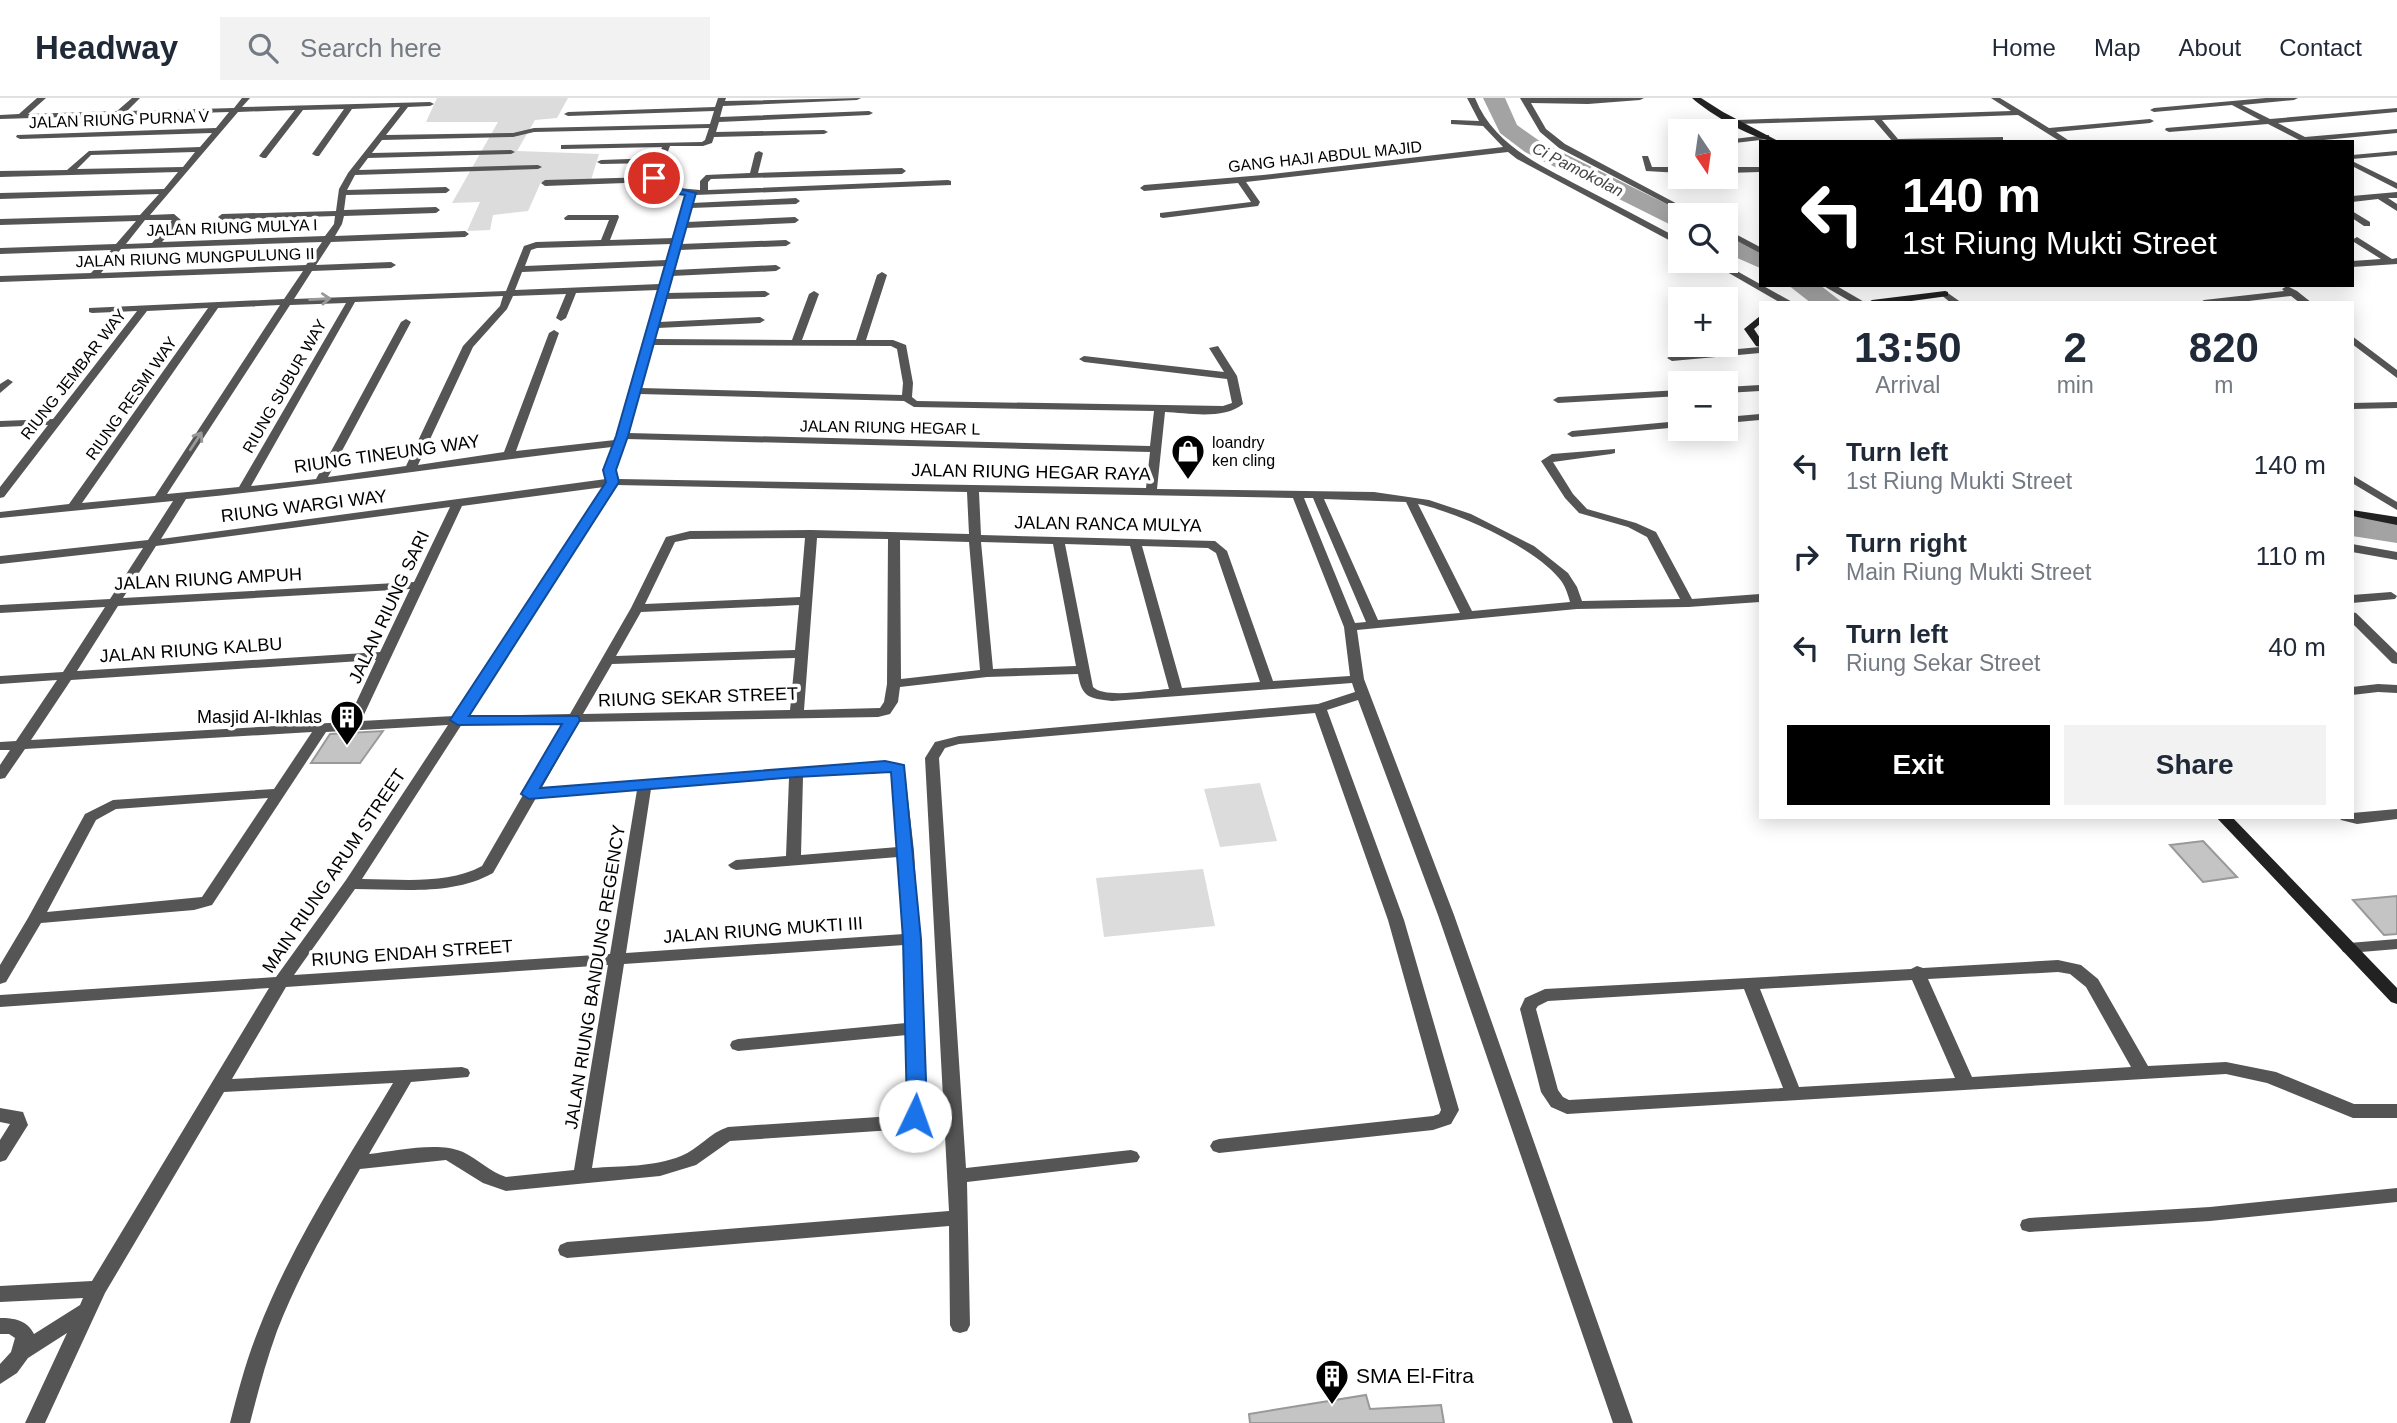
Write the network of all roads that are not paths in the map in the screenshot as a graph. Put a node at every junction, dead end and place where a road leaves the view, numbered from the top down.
1 (42, 98) edge
2 (136, 98) edge
3 (188, 98) edge
4 (246, 98) edge
5 (857, 98) edge
6 (1471, 98) edge
7 (1640, 98) edge
8 (1696, 98) edge
9 (1995, 98) edge
10 (2213, 98) edge
11 (2286, 98) edge
12 (2294, 98) edge
13 (1525, 99) edge
14 (2228, 103) junction
15 (429, 104) dead end
16 (720, 104) edge
17 (406, 105) junction
18 (349, 107) junction
19 (301, 108) junction
20 (236, 110) junction
21 (2154, 110) dead end
22 (2397, 110) edge
23 (175, 112) junction
24 (120, 113) junction
25 (870, 113) dead end
26 (2020, 113) junction
27 (568, 114) dead end
28 (21, 116) junction
29 (5, 117) edge
30 (1876, 117) junction
31 (1732, 119) edge
32 (2150, 121) dead end
33 (2270, 121) junction
34 (1454, 122) dead end
35 (1738, 122) edge
36 (1738, 123) edge
37 (1484, 124) junction
38 (0, 125) edge
39 (713, 127) junction
40 (219, 130) junction
41 (2048, 130) junction
42 (2169, 130) dead end
43 (2397, 131) edge
44 (824, 132) dead end
45 (20, 137) dead end
46 (1766, 137) junction
47 (382, 138) junction
48 (2000, 139) dead end
49 (1738, 140) edge
50 (1772, 140) edge
51 (1895, 140) edge
52 (1966, 140) edge
53 (2064, 140) edge
54 (2307, 140) edge
55 (667, 144) junction
56 (564, 147) dead end
57 (203, 149) junction
58 (1510, 149) junction
59 (511, 152) dead end
60 (759, 153) dead end
61 (2397, 153) edge
62 (316, 154) dead end
63 (263, 156) dead end
64 (366, 156) junction
65 (1645, 158) dead end
66 (2354, 158) edge
67 (660, 159) junction
68 (601, 162) dead end
69 (2354, 164) edge
70 (538, 167) dead end
71 (185, 169) junction
72 (1668, 170) edge
73 (1738, 170) edge
74 (1759, 170) edge
75 (902, 171) dead end
76 (69, 172) junction
77 (352, 173) junction
78 (0, 174) edge
79 (754, 174) junction
80 (654, 178) junction
81 (1240, 180) junction
82 (545, 183) dead end
83 (948, 183) dead end
84 (2397, 186) edge
85 (1144, 188) dead end
86 (446, 190) dead end
87 (166, 191) junction
88 (343, 193) junction
89 (691, 193) junction
90 (704, 193) junction
91 (2397, 195) edge
92 (0, 196) edge
93 (2379, 197) junction
94 (2354, 199) edge
95 (796, 201) dead end
96 (1671, 203) edge
97 (687, 206) junction
98 (2397, 208) edge
99 (436, 209) dead end
100 (341, 214) junction
101 (1163, 215) dead end
102 (2354, 215) edge
103 (144, 217) junction
104 (222, 217) dead end
105 (568, 218) dead end
106 (795, 220) dead end
107 (0, 222) edge
108 (2367, 224) dead end
109 (682, 225) junction
110 (465, 234) dead end
111 (1668, 237) edge
112 (1738, 238) edge
113 (329, 239) junction
114 (2357, 240) dead end
115 (604, 243) junction
116 (786, 243) dead end
117 (677, 244) junction
118 (155, 245) junction
119 (118, 246) junction
120 (1759, 249) edge
121 (0, 251) edge
122 (2393, 261) edge
123 (2354, 262) edge
124 (391, 265) dead end
125 (670, 268) junction
126 (776, 268) dead end
127 (309, 269) junction
128 (519, 269) junction
129 (1735, 273) edge
130 (882, 275) dead end
131 (93, 276) junction
132 (0, 279) edge
133 (1759, 286) edge
134 (1760, 287) edge
135 (1831, 287) edge
136 (1937, 287) edge
137 (2286, 287) edge
138 (572, 290) junction
139 (662, 292) junction
140 (507, 293) junction
141 (2294, 293) junction
142 (765, 294) dead end
143 (814, 294) dead end
144 (1945, 294) junction
145 (353, 298) junction
146 (287, 301) junction
147 (1785, 301) edge
148 (1857, 301) edge
149 (1888, 301) edge
150 (1954, 301) edge
151 (2222, 301) edge
152 (2304, 301) edge
153 (216, 304) junction
154 (145, 307) junction
155 (92, 310) dead end
156 (561, 318) dead end
157 (760, 320) dead end
158 (1759, 320) edge
159 (406, 322) dead end
160 (653, 324) junction
161 (554, 333) dead end
162 (796, 341) junction
163 (648, 342) junction
164 (860, 342) junction
165 (1759, 343) edge
166 (2357, 347) edge
167 (1214, 348) dead end
168 (1759, 350) edge
169 (1672, 358) dead end
170 (1084, 359) dead end
171 (2397, 375) edge
172 (1232, 376) junction
173 (8, 382) dead end
174 (1759, 388) edge
175 (1738, 389) edge
176 (0, 390) edge
177 (633, 391) junction
178 (1668, 394) edge
179 (907, 398) junction
180 (1558, 400) dead end
181 (2397, 405) edge
182 (2354, 406) edge
183 (1160, 408) junction
184 (1759, 417) edge
185 (1738, 419) edge
186 (54, 422) junction
187 (0, 424) edge
188 (1668, 425) edge
189 (1572, 434) dead end
190 (621, 439) junction
191 (1156, 449) junction
192 (1611, 452) dead end
193 (509, 455) junction
194 (411, 467) junction
195 (2354, 479) edge
196 (320, 482) junction
197 (613, 482) junction
198 (973, 489) junction
199 (243, 490) junction
200 (1150, 491) junction
201 (1297, 494) junction
202 (0, 495) edge
203 (1317, 495) junction
204 (182, 496) junction
205 (159, 498) junction
206 (1410, 499) junction
207 (457, 503) junction
208 (2397, 506) edge
209 (72, 509) junction
210 (2354, 513) edge
211 (0, 515) edge
212 (2397, 521) edge
213 (811, 534) junction
214 (894, 536) junction
215 (975, 537) junction
216 (1058, 541) junction
217 (1135, 542) junction
218 (153, 543) junction
219 (2354, 548) edge
220 (2397, 556) edge
221 (0, 560) edge
222 (419, 585) junction
223 (2391, 596) dead end
224 (1759, 598) edge
225 (2354, 598) edge
226 (805, 601) junction
227 (115, 602) junction
228 (1688, 603) junction
229 (1577, 605) junction
230 (637, 608) junction
231 (0, 609) edge
232 (1467, 614) junction
233 (2354, 618) edge
234 (1373, 624) junction
235 (1350, 626) junction
236 (801, 654) junction
237 (385, 656) junction
238 (607, 660) junction
239 (2397, 660) edge
240 (1083, 670) junction
241 (988, 673) junction
242 (67, 676) junction
243 (0, 680) edge
244 (2397, 680) edge
245 (894, 684) junction
246 (1360, 686) junction
247 (1268, 687) junction
248 (2378, 688) junction
249 (2397, 690) edge
250 (1175, 691) junction
251 (2354, 691) edge
252 (1321, 708) junction
253 (797, 713) junction
254 (458, 720) junction
255 (572, 720) junction
256 (352, 725) junction
257 (322, 727) junction
258 (21, 744) junction
259 (0, 746) edge
260 (796, 772) junction
261 (0, 775) edge
262 (645, 783) junction
263 (280, 793) junction
264 (529, 794) junction
265 (2397, 814) edge
266 (2354, 818) edge
267 (2225, 819) edge
268 (907, 851) junction
269 (793, 859) junction
270 (736, 865) dead end
271 (351, 884) junction
272 (36, 918) junction
273 (912, 939) junction
274 (2397, 944) edge
275 (2349, 948) junction
276 (616, 959) junction
277 (1917, 972) junction
278 (0, 978) edge
279 (282, 980) junction
280 (1749, 982) junction
281 (2397, 998) edge
282 (0, 1001) edge
283 (916, 1028) junction
284 (738, 1045) dead end
285 (462, 1073) dead end
286 (2143, 1073) junction
287 (406, 1075) junction
288 (1965, 1083) junction
289 (219, 1086) junction
290 (1793, 1092) junction
291 (2397, 1111) edge
292 (0, 1115) edge
293 (1219, 1146) dead end
294 (0, 1155) edge
295 (1131, 1157) dead end
296 (357, 1162) junction
297 (958, 1176) junction
298 (582, 1177) junction
299 (2397, 1195) edge
300 (958, 1218) junction
301 (2029, 1225) dead end
302 (567, 1251) dead end
303 (97, 1289) junction
304 (0, 1294) edge
305 (86, 1310) junction
306 (960, 1325) dead end
307 (0, 1326) edge
308 (24, 1351) junction
309 (0, 1375) edge
310 (35, 1423) edge
311 (240, 1423) edge
312 (1623, 1423) edge

1 - 28 street
2 - 24 street
3 - 23 street
4 - 20 street
5 - 16 street
6 - 37 street
7 - 13 street
8 - 31 street
9 - 26 street
10 - 14 street
11 - 12 street
11 - 14 street
13 - 96 street
14 - 21 street
14 - 33 street
15 - 17 street
16 - 27 street
16 - 39 street
17 - 18 street
17 - 47 street
18 - 19 street
18 - 62 street
19 - 20 street
19 - 63 street
20 - 23 street
20 - 40 street
22 - 33 street
23 - 24 street
24 - 28 street
25 - 39 street
26 - 30 street
26 - 41 street
28 - 29 street
29 - 38 street
30 - 35 street
30 - 51 street
32 - 41 street
33 - 42 street
33 - 54 street
34 - 37 street
36 - 46 street
37 - 58 street
39 - 44 street
39 - 47 street
39 - 55 street
40 - 45 street, JALAN RIUNG PURNA V
40 - 57 street
41 - 53 street
43 - 54 street
46 - 49 street
46 - 50 street
47 - 64 street
48 - 52 street
55 - 56 street
55 - 67 street
57 - 71 street
57 - 76 street
58 - 81 street, GANG HAJI ABDUL MAJID
58 - 111 street
59 - 64 street
60 - 79 street
61 - 66 street
64 - 77 street
65 - 72 street
67 - 68 street
67 - 80 street
69 - 84 street
70 - 77 street
71 - 76 street
71 - 87 street
73 - 74 street
75 - 79 street
76 - 78 street
77 - 88 street
79 - 90 street
80 - 82 street
80 - 89 street
81 - 85 street, GANG HAJI ABDUL MAJID
81 - 101 street
83 - 90 street
86 - 88 street
87 - 92 street
87 - 103 street
88 - 100 street
89 - 90 street
89 - 97 street
91 - 93 street
93 - 94 street
93 - 98 street
95 - 97 street
97 - 109 street
99 - 100 street
100 - 104 street
100 - 113 street
102 - 108 street
103 - 107 street
103 - 118 street
103 - 119 street
105 - 115 street
106 - 109 street
109 - 117 street
110 - 113 street, JALAN RIUNG MULYA I
112 - 120 street
113 - 118 street, JALAN RIUNG MULYA I
113 - 127 street
114 - 122 street
115 - 117 street
115 - 128 street
116 - 117 street
117 - 125 street
118 - 119 street, JALAN RIUNG MULYA I
119 - 121 street, JALAN RIUNG MULYA I
119 - 131 street
122 - 123 street
124 - 127 street, JALAN RIUNG MUNGPULUNG II
125 - 126 street
125 - 128 street
125 - 139 street
127 - 131 street, JALAN RIUNG MUNGPULUNG II
127 - 146 street
128 - 140 street
129 - 133 street
130 - 164 street
131 - 132 street, JALAN RIUNG MUNGPULUNG II
134 - 147 street
135 - 148 street
136 - 144 street
137 - 141 street
138 - 139 street
138 - 140 street
138 - 156 street
139 - 142 street
139 - 160 street
140 - 145 street
140 - 194 street
141 - 151 street
141 - 152 street
143 - 162 street
144 - 149 street
144 - 150 street
146 -> 145 street
145 - 199 street, RIUNG SUBUR WAY
146 - 153 street
205 -> 146 street
153 - 154 street
153 - 209 street
154 - 155 street
154 - 186 street, RIUNG JEMBAR WAY
157 - 160 street
158 - 165 street
159 - 196 street
160 - 163 street
161 - 193 street
162 - 163 street
162 - 164 street
163 - 177 street
164 - 179 street
166 - 171 street
167 - 172 street
168 - 169 street
170 - 172 street
172 - 183 street
173 - 176 street
174 - 175 street
177 - 179 street
177 - 190 street
178 - 180 street
179 - 183 street
181 - 182 street
183 - 191 street
184 - 185 street
186 - 187 street
186 - 202 street, RIUNG JEMBAR WAY
188 - 189 street
190 - 191 street, JALAN RIUNG HEGAR L
190 - 193 street, RIUNG TINEUNG WAY
190 - 197 street
191 - 200 street
192 - 228 street
193 - 194 street, RIUNG TINEUNG WAY
194 - 196 street, RIUNG TINEUNG WAY
195 - 208 street
196 - 199 street, RIUNG TINEUNG WAY
197 - 198 street, JALAN RIUNG HEGAR RAYA
197 - 207 street, RIUNG WARGI WAY
197 - 254 street, MAIN RIUNG ARUM STREET
198 - 200 street, JALAN RIUNG HEGAR RAYA
198 - 215 street
199 - 204 street, RIUNG TINEUNG WAY
200 - 201 street, JALAN RIUNG HEGAR RAYA
201 - 203 street, JALAN RIUNG HEGAR RAYA
201 - 235 street
203 - 206 street, JALAN RIUNG HEGAR RAYA
203 - 234 street
204 - 205 street, RIUNG TINEUNG WAY
204 - 218 street
205 - 209 street
206 - 229 street, JALAN RIUNG HEGAR RAYA
206 - 232 street
207 - 218 street, RIUNG WARGI WAY
207 - 222 street, JALAN RIUNG SARI
209 - 211 street
210 - 212 street
213 - 214 street, JALAN RANCA MULYA
213 - 226 street
213 - 230 street, JALAN RANCA MULYA
214 - 215 street, JALAN RANCA MULYA
214 - 245 street
215 - 216 street, JALAN RANCA MULYA
215 - 241 street
216 - 217 street, JALAN RANCA MULYA
216 - 240 street
217 - 247 street, JALAN RANCA MULYA
217 - 250 street
218 - 221 street, RIUNG WARGI WAY
218 - 227 street
219 - 220 street
222 - 227 street, JALAN RIUNG AMPUH
222 - 237 street, JALAN RIUNG SARI
223 - 225 street
224 - 228 street
226 - 230 street
226 - 236 street
227 - 231 street, JALAN RIUNG AMPUH
227 - 242 street
228 - 229 street
229 - 232 street
230 - 238 street
232 - 234 street
233 - 239 street
234 - 235 street
235 - 246 street
236 - 238 street
236 - 253 street
237 - 242 street, JALAN RIUNG KALBU
237 - 256 street, JALAN RIUNG SARI
238 - 255 street
240 - 241 street
240 - 250 street
241 - 245 street
242 - 243 street, JALAN RIUNG KALBU
242 - 258 street
244 - 248 street
245 - 253 street, RIUNG SEKAR STREET
246 - 247 street
246 - 252 street
246 - 312 street
247 - 250 street
248 - 249 street
248 - 251 street
252 - 293 street
252 - 297 street
253 - 255 street, RIUNG SEKAR STREET
254 - 255 street, RIUNG SEKAR STREET
254 - 256 street, RIUNG SEKAR STREET
254 - 271 street, MAIN RIUNG ARUM STREET
255 - 264 street
256 - 257 street, RIUNG SEKAR STREET
257 - 258 street, RIUNG SEKAR STREET
257 - 263 street
258 - 259 street, RIUNG SEKAR STREET
258 - 261 street
260 - 262 street
260 - 268 street
260 - 269 street
262 - 264 street
262 - 276 street, JALAN RIUNG BANDUNG REGENCY
263 - 272 street
263 - 272 street
264 - 271 street
265 - 266 street
267 - 275 street
268 - 269 street
268 - 273 street
269 - 270 street
271 - 279 street, MAIN RIUNG ARUM STREET
272 - 278 street
273 - 276 street, JALAN RIUNG MUKTI III
273 - 283 street
274 - 275 street
275 - 281 street
276 - 279 street, RIUNG ENDAH STREET
276 - 298 street, JALAN RIUNG BANDUNG REGENCY
277 - 280 street
277 - 286 street
277 - 288 street
279 - 282 street, RIUNG ENDAH STREET
279 - 289 street, MAIN RIUNG ARUM STREET
280 - 290 street
280 - 290 street
283 - 284 street
283 - 298 street
285 - 287 street
286 - 288 street
286 - 291 street
287 - 289 street
287 - 296 street
288 - 290 street
289 - 303 street, MAIN RIUNG ARUM STREET
292 - 294 street
295 - 297 street
296 - 298 street
296 - 311 street
297 - 300 street
299 - 301 street
300 - 302 street
300 - 306 street
303 - 304 street
303 - 305 street, MAIN RIUNG ARUM STREET
305 - 308 street
305 - 310 street, MAIN RIUNG ARUM STREET
307 - 308 street
308 - 309 street

